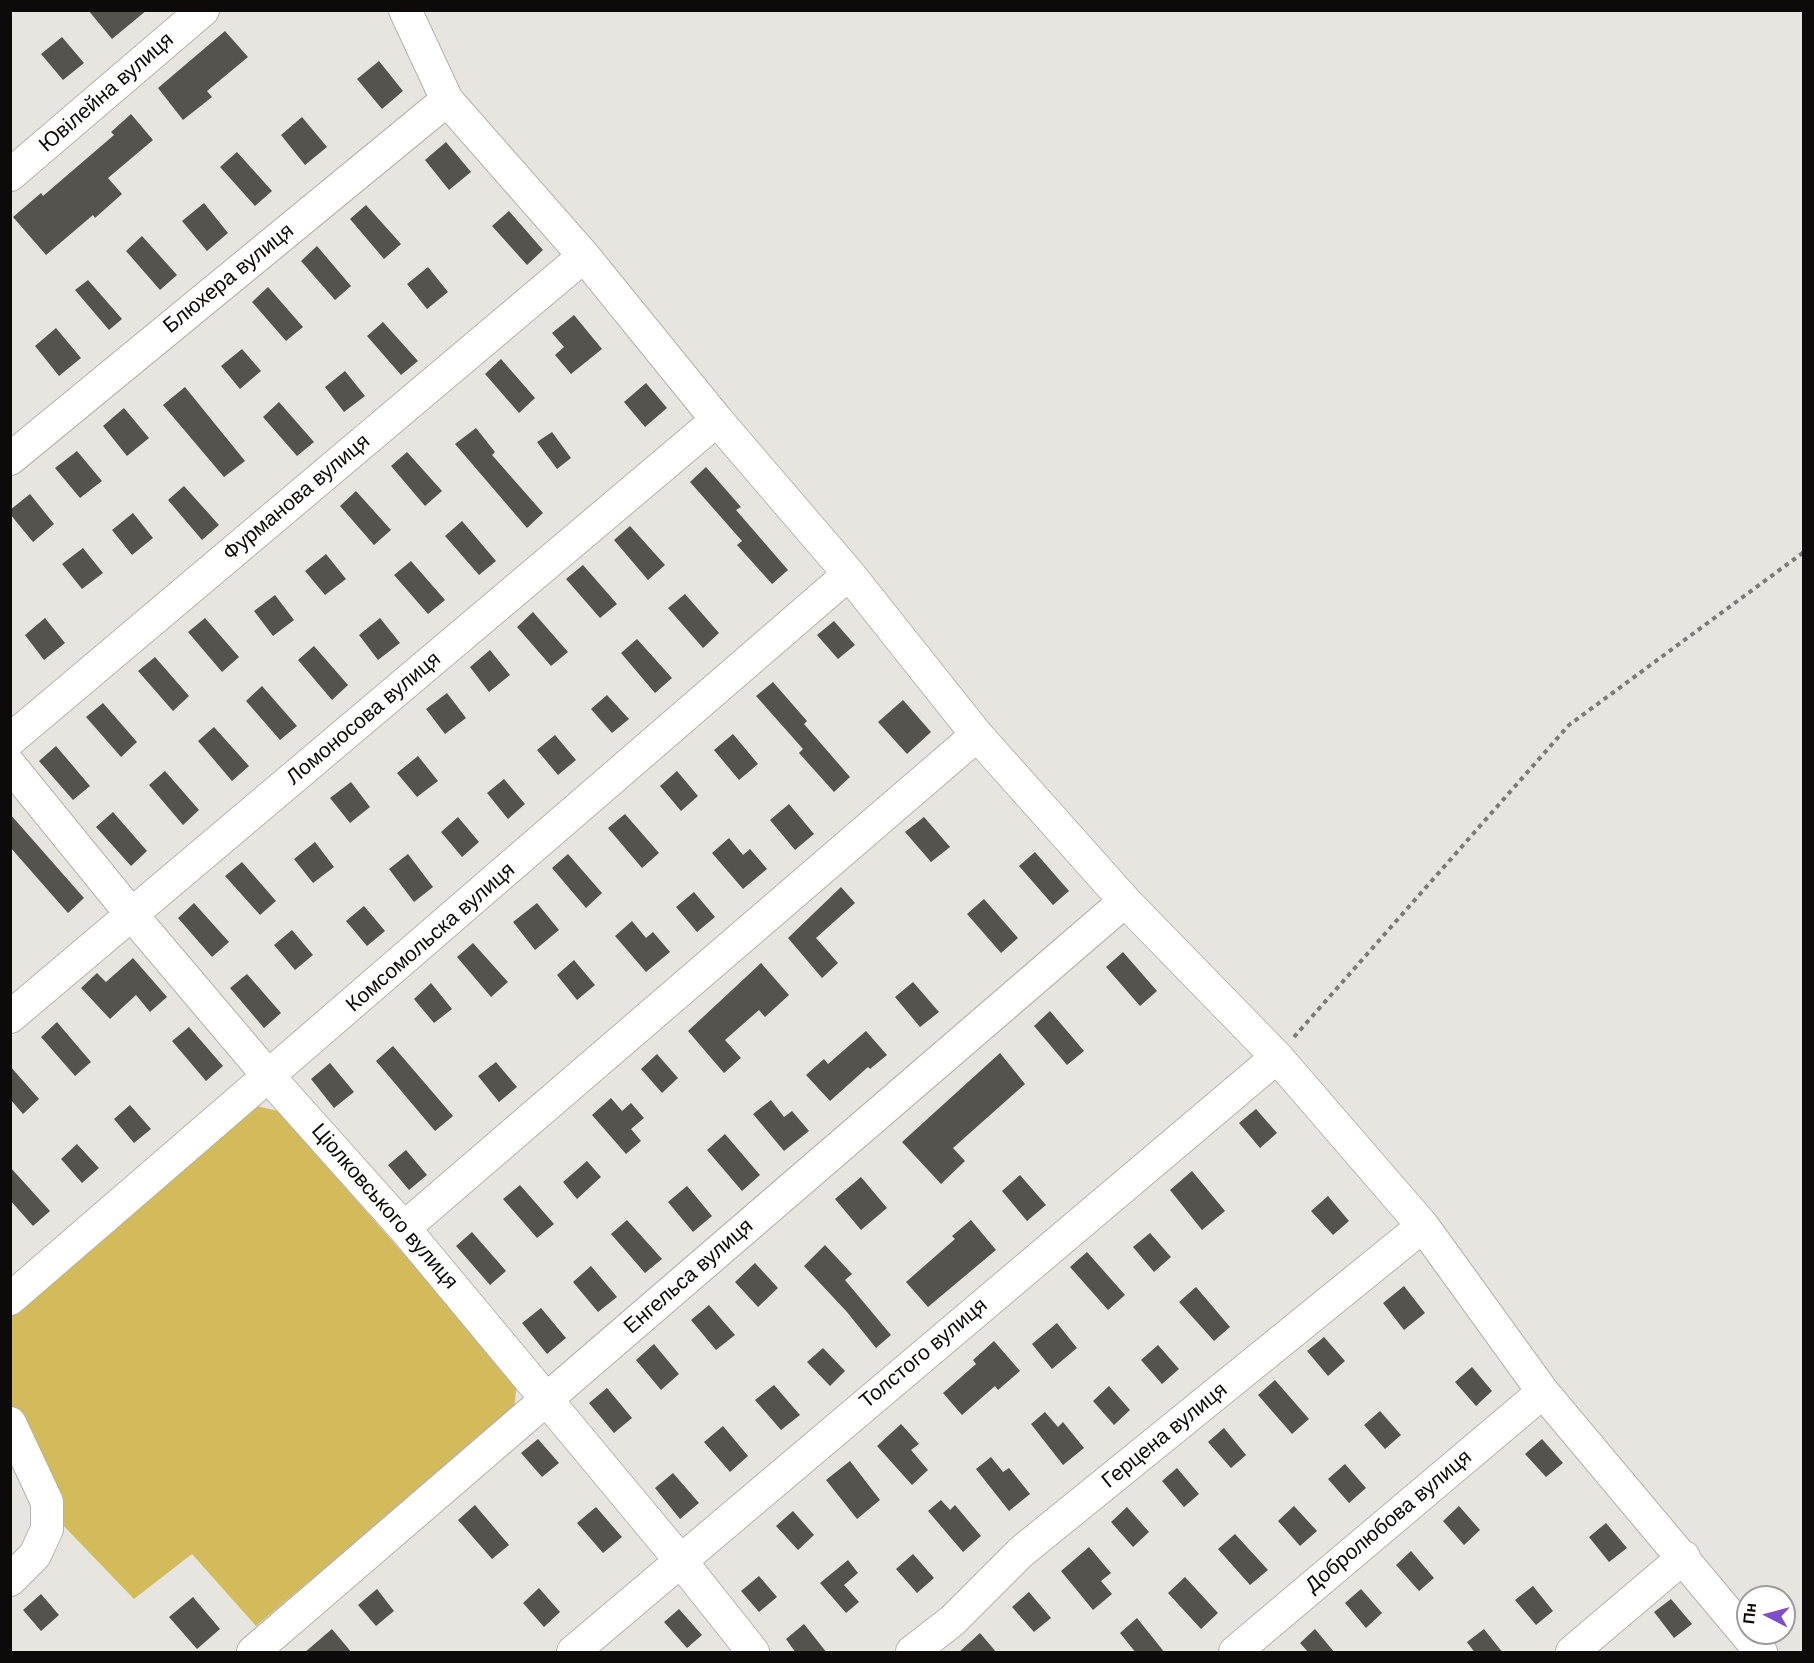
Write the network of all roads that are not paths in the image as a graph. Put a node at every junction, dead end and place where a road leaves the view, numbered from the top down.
1 (203, 10) edge
2 (405, 10) edge
3 (447, 100) junction
4 (10, 175) edge
5 (584, 256) junction
6 (717, 420) junction
7 (10, 459) edge
8 (849, 574) junction
9 (977, 735) junction
10 (10, 740) edge
11 (10, 765) edge
12 (1125, 901) junction
13 (132, 915) junction
14 (10, 1017) edge
15 (1277, 1057) junction
16 (270, 1078) junction
17 (1424, 1226) junction
18 (404, 1228) junction
19 (10, 1299) edge
20 (1544, 1392) junction
21 (547, 1400) junction
22 (10, 1423) edge
23 (1684, 1557) junction
24 (680, 1560) junction
25 (10, 1580) edge
26 (253, 1653) edge
27 (573, 1653) edge
28 (753, 1653) edge
29 (912, 1653) edge
30 (1235, 1653) edge
31 (1572, 1653) edge
32 (1761, 1653) edge

1 - 4 street, Ювілейна вулиця
2 - 3 street
3 - 5 street
3 - 7 street, Блюхера вулиця
5 - 6 street
5 - 10 street, Фурманова вулиця
6 - 8 street
6 - 13 street, Ломоносова вулиця
8 - 9 street
8 - 16 street, Комсомольска вулиця
9 - 12 street
9 - 18 street
11 - 13 street, Ціолковського вулиця
12 - 15 street
12 - 21 street, Енгельса вулиця
13 - 14 street, Ломоносова вулиця
13 - 16 street, Ціолковського вулиця
15 - 17 street
15 - 24 street, Толстого вулиця
16 - 18 street, Ціолковського вулиця
16 - 19 street, Комсомольска вулиця
17 - 20 street
17 - 29 street, Герцена вулиця
18 - 21 street, Ціолковського вулиця
20 - 23 street
20 - 30 street, Добролюбова вулиця
21 - 24 street, Ціолковського вулиця
21 - 26 street, Енгельса вулиця
22 - 25 street
23 - 31 street
23 - 32 street
24 - 27 street, Толстого вулиця
24 - 28 street, Ціолковського вулиця

